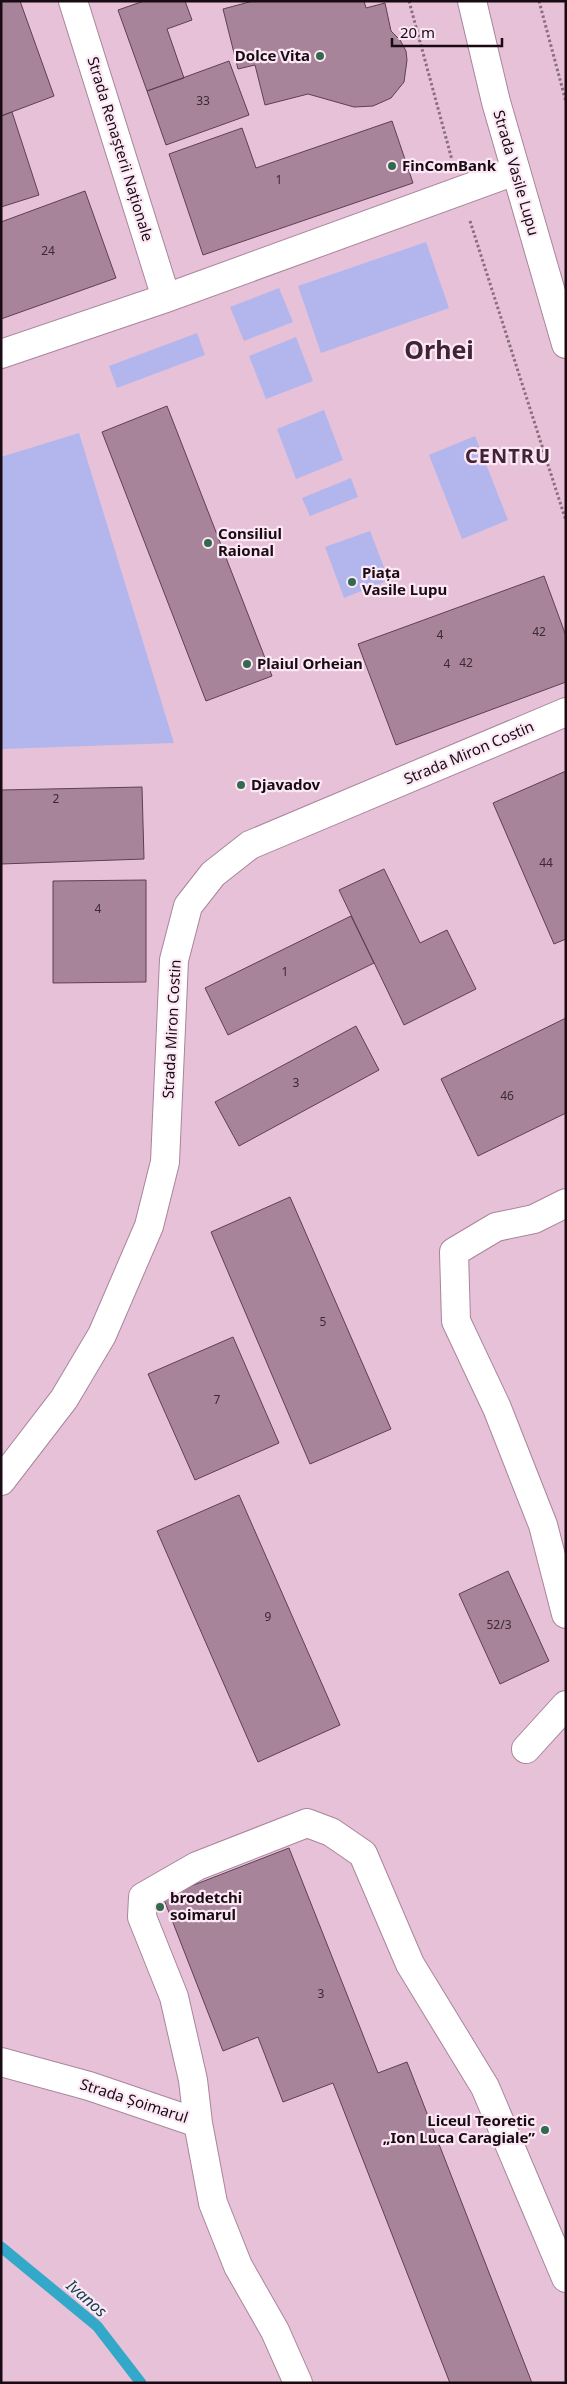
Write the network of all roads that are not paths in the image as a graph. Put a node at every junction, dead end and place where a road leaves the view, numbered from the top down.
1 (73, 1) edge
2 (472, 1) edge
3 (516, 171) junction
4 (166, 298) junction
5 (563, 326) edge
6 (1, 354) edge
7 (566, 712) edge
8 (566, 1203) edge
9 (1, 1481) edge
10 (566, 1614) edge
11 (566, 1705) edge
12 (526, 1750) dead end
13 (1, 2062) edge
14 (198, 2123) junction
15 (566, 2278) edge
16 (298, 2383) edge

1 - 4 street, Strada Renașterii Naționale
2 - 3 street, Strada Vasile Lupu
3 - 4 street
3 - 5 street, Strada Vasile Lupu
4 - 6 street
7 - 9 street, Strada Miron Costin
8 - 10 street
11 - 12 street
13 - 14 street, Strada Șoimarul
14 - 15 street
14 - 16 street, Strada Șoimarul

